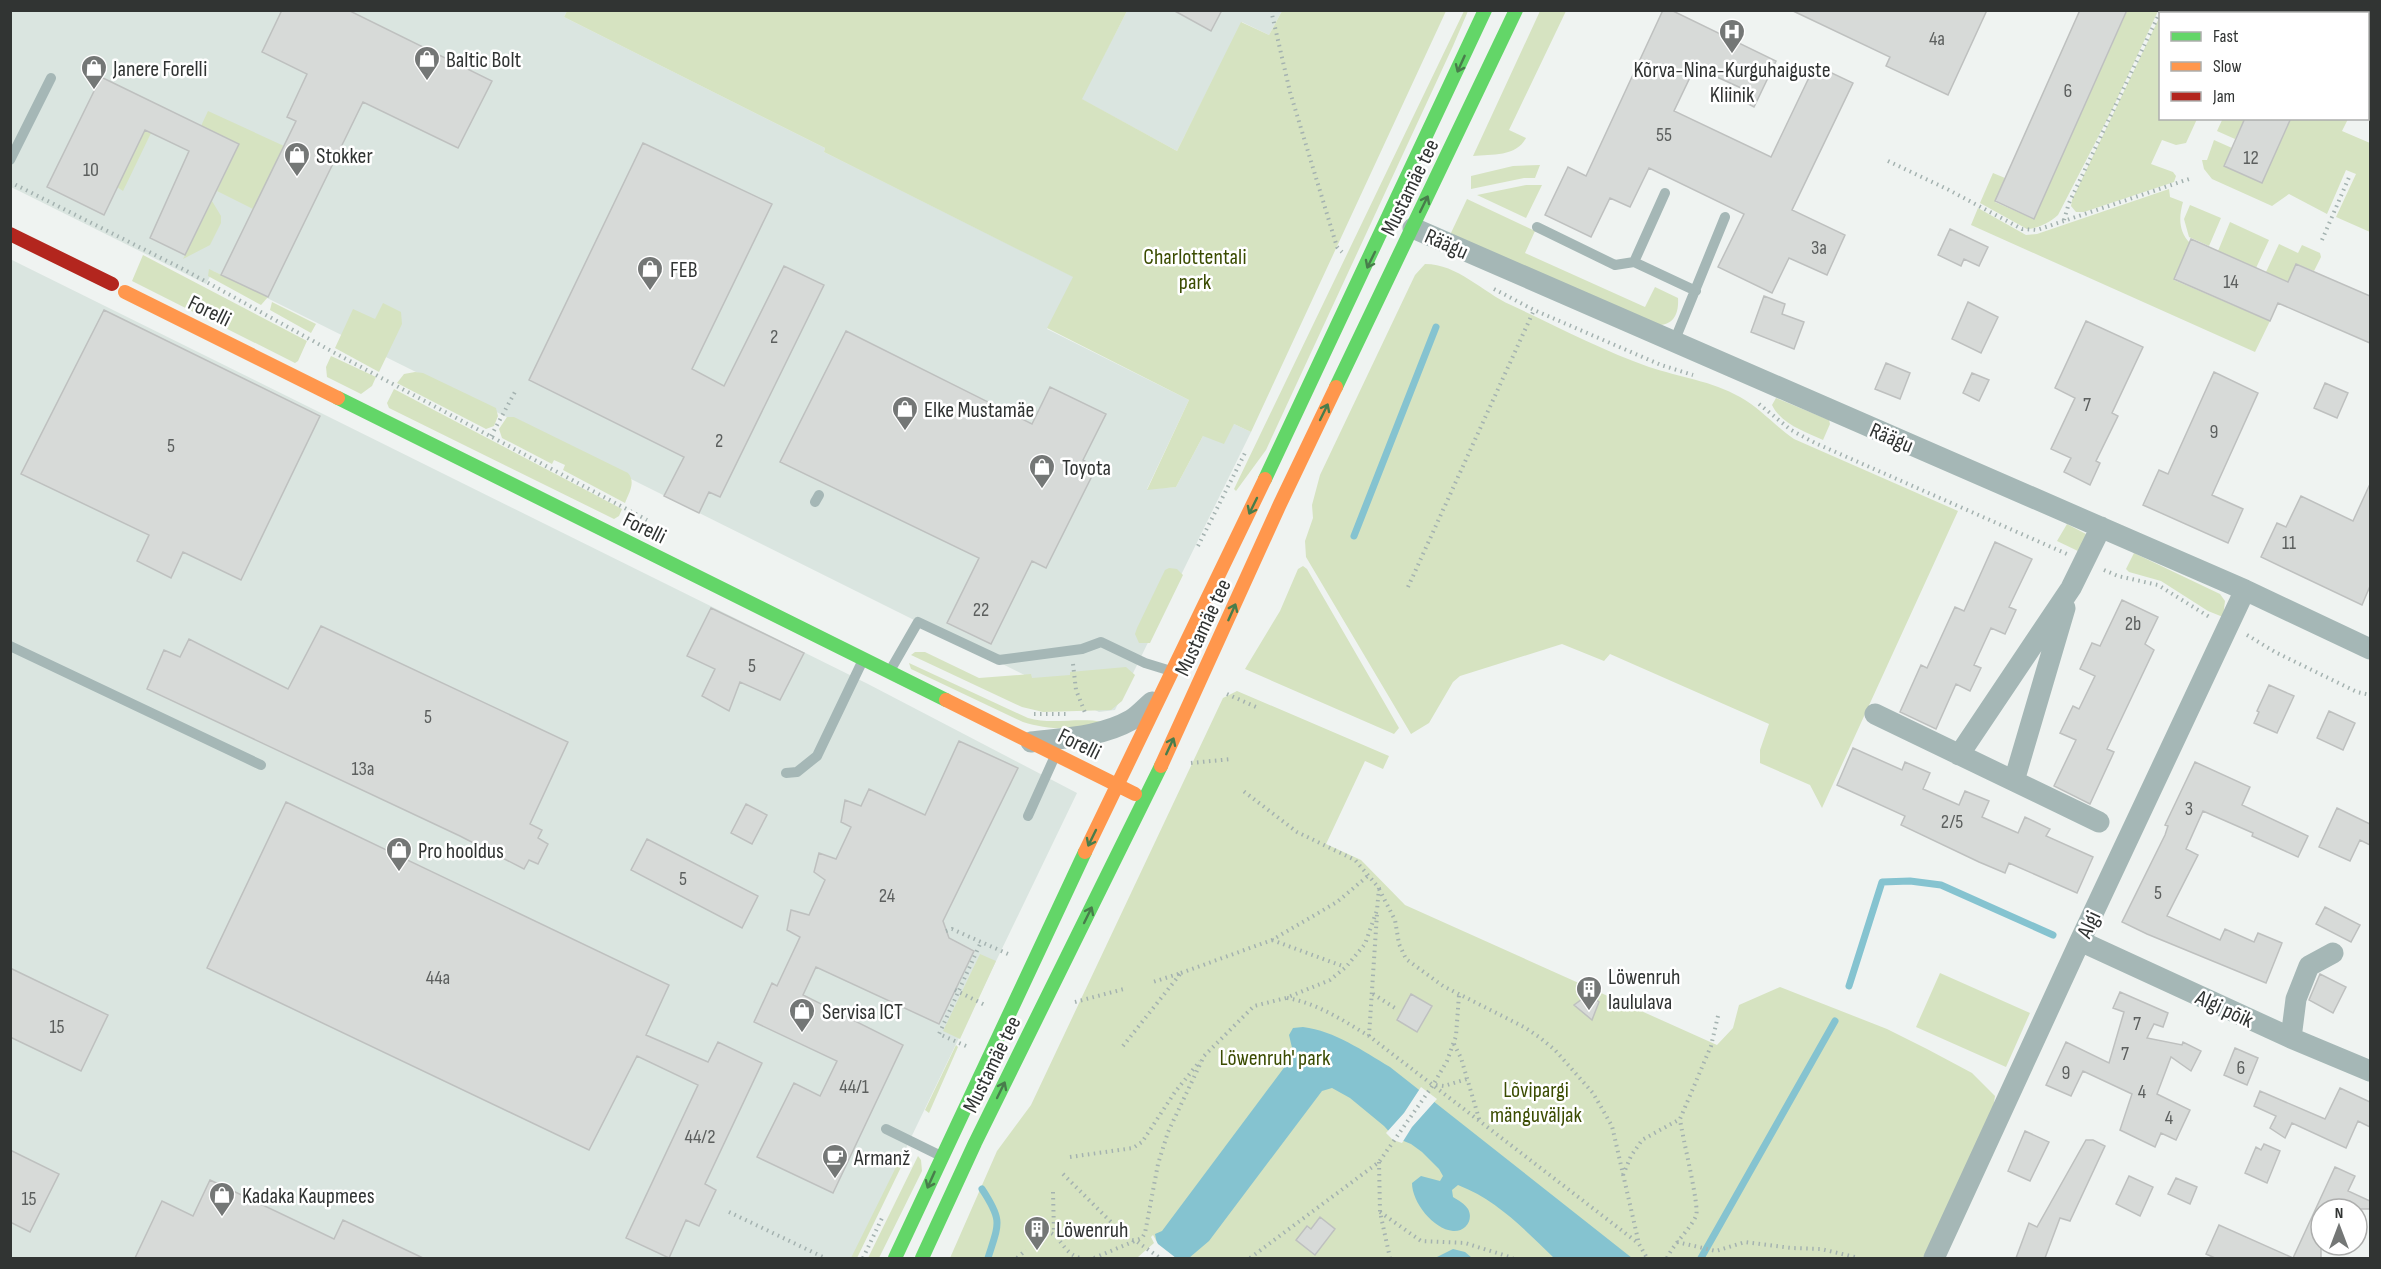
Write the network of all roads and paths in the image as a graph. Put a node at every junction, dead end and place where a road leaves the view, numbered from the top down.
1 (1271, 10) edge
2 (1485, 10) edge
3 (1516, 10) edge
4 (2159, 14) edge
5 (51, 78) dead end
6 (10, 160) edge
7 (1888, 161) dead end
8 (2350, 175) dead end
9 (2192, 178) dead end
10 (10, 182) edge
11 (1665, 193) dead end
12 (1725, 217) dead end
13 (2064, 221) junction
14 (1537, 227) dead end
15 (1413, 228) junction
16 (10, 234) edge
17 (2322, 240) dead end
18 (1342, 252) dead end
19 (1634, 262) junction
20 (112, 284) dead end
21 (1489, 286) dead end
22 (1696, 291) junction
23 (125, 292) dead end
24 (1534, 310) junction
25 (1674, 342) junction
26 (1695, 375) dead end
27 (515, 392) dead end
28 (1756, 402) dead end
29 (491, 436) junction
30 (635, 513) dead end
31 (2101, 527) junction
32 (2084, 561) junction
33 (1408, 587) dead end
34 (2071, 588) junction
35 (2246, 590) junction
36 (2227, 626) junction
37 (10, 646) edge
38 (2370, 648) edge
39 (1072, 651) junction
40 (863, 659) junction
41 (1173, 671) junction
42 (889, 672) junction
43 (1162, 694) junction
44 (1227, 694) dead end
45 (2370, 695) edge
46 (1256, 707) dead end
47 (1875, 714) dead end
48 (1086, 715) dead end
49 (1030, 742) junction
50 (1055, 755) junction
51 (1959, 755) junction
52 (1232, 759) dead end
53 (1186, 764) dead end
54 (261, 765) dead end
55 (786, 773) dead end
56 (2014, 781) junction
57 (1118, 785) junction
58 (1242, 790) dead end
59 (1146, 799) junction
60 (1028, 816) dead end
61 (2099, 822) dead end
62 (1369, 875) junction
63 (1379, 888) junction
64 (1377, 910) junction
65 (946, 931) dead end
66 (1272, 940) junction
67 (2080, 941) junction
68 (981, 942) junction
69 (2333, 953) dead end
70 (1008, 954) dead end
71 (1346, 968) junction
72 (1181, 973) junction
73 (1153, 982) dead end
74 (1124, 989) dead end
75 (957, 991) junction
76 (1373, 994) junction
77 (1459, 995) junction
78 (1286, 998) junction
79 (1075, 1002) dead end
80 (985, 1005) dead end
81 (1395, 1008) dead end
82 (1718, 1016) dead end
83 (1369, 1036) junction
84 (2290, 1038) junction
85 (1454, 1044) junction
86 (966, 1046) dead end
87 (1123, 1046) dead end
88 (1204, 1056) junction
89 (2370, 1071) edge
90 (1467, 1079) junction
91 (1432, 1087) junction
92 (1680, 1119) junction
93 (1480, 1122) junction
94 (886, 1130) dead end
95 (941, 1156) junction
96 (1070, 1157) dead end
97 (1379, 1162) junction
98 (1063, 1174) dead end
99 (1623, 1175) junction
100 (1053, 1192) dead end
101 (729, 1212) dead end
102 (1380, 1212) junction
103 (1034, 1233) dead end
104 (1054, 1233) junction
105 (1136, 1241) junction
106 (1677, 1242) junction
107 (1639, 1244) junction
108 (1026, 1250) dead end
109 (825, 1258) edge
110 (895, 1258) edge
111 (922, 1258) edge
112 (1017, 1258) edge
113 (1080, 1258) edge
114 (1094, 1258) edge
115 (1160, 1258) edge
116 (1250, 1258) edge
117 (1390, 1258) edge
118 (1513, 1258) edge
119 (1647, 1258) edge
120 (1667, 1258) edge
121 (1859, 1258) edge
122 (1936, 1258) edge

1 - 18 path
2 -> 41 main road, Mustamäe tee
15 -> 3 main road, Mustamäe tee
4 - 13 path
5 - 6 lane
7 - 13 path
8 - 17 path
9 - 13 path
10 - 29 path
11 - 19 lane
12 - 22 lane
14 - 19 lane
15 - 25 street, Räägu
59 -> 15 main road, Mustamäe tee
16 - 20 main road
19 - 22 lane
21 - 24 path
22 - 25 lane
23 - 40 main road, Forelli
24 - 26 path
24 - 33 path
25 - 31 street, Räägu
27 - 29 path
28 - 32 path
29 - 30 path
31 - 32 street
31 - 35 street, Räägu
32 - 34 street
32 - 36 path
34 - 51 street
34 - 56 street
35 - 36 street, Algi
35 - 38 street, Räägu
36 - 45 path
36 - 67 street, Algi
37 - 54 lane
39 - 41 lane
39 - 42 lane
39 - 48 path
40 - 42 main road, Forelli
40 - 55 lane
41 - 43 main road, Mustamäe tee
42 - 49 main road, Forelli
43 - 49 street
43 - 57 main road, Mustamäe tee
44 - 46 path
47 - 51 street
49 - 50 main road, Forelli
50 - 57 main road, Forelli
50 - 60 lane
51 - 56 street
52 - 53 path
56 - 61 street
57 - 59 main road, Forelli
57 -> 95 main road, Mustamäe tee
58 - 62 path
111 -> 59 main road, Mustamäe tee
62 - 63 path
62 - 66 path
63 - 64 path
63 - 77 path
64 - 71 path
64 - 76 path
65 - 68 path
66 - 71 path
66 - 72 path
67 - 84 street, Algi põik
67 - 122 street, Algi
68 - 70 path
68 - 75 path
69 - 84 street
71 - 78 path
72 - 73 path
72 - 87 path
74 - 79 path
75 - 80 path
75 - 86 path
76 - 81 path
76 - 83 path
77 - 85 path
77 - 99 path
78 - 83 path
78 - 88 path
82 - 92 path
83 - 91 path
84 - 89 street, Algi põik
85 - 90 path
85 - 91 path
88 - 96 path
88 - 105 path
90 - 91 path
90 - 93 path
91 - 93 path
91 - 97 path
92 - 99 path
92 - 106 path
93 - 107 path
94 - 95 lane
95 -> 110 main road, Mustamäe tee
97 - 102 path
97 - 116 path
98 - 105 path
99 - 107 path
100 - 104 path
101 - 109 path
102 - 117 path
102 - 118 path
103 - 104 path
104 - 113 path
105 - 114 path
105 - 115 path
106 - 120 path
106 - 121 path
107 - 119 path
108 - 112 path

